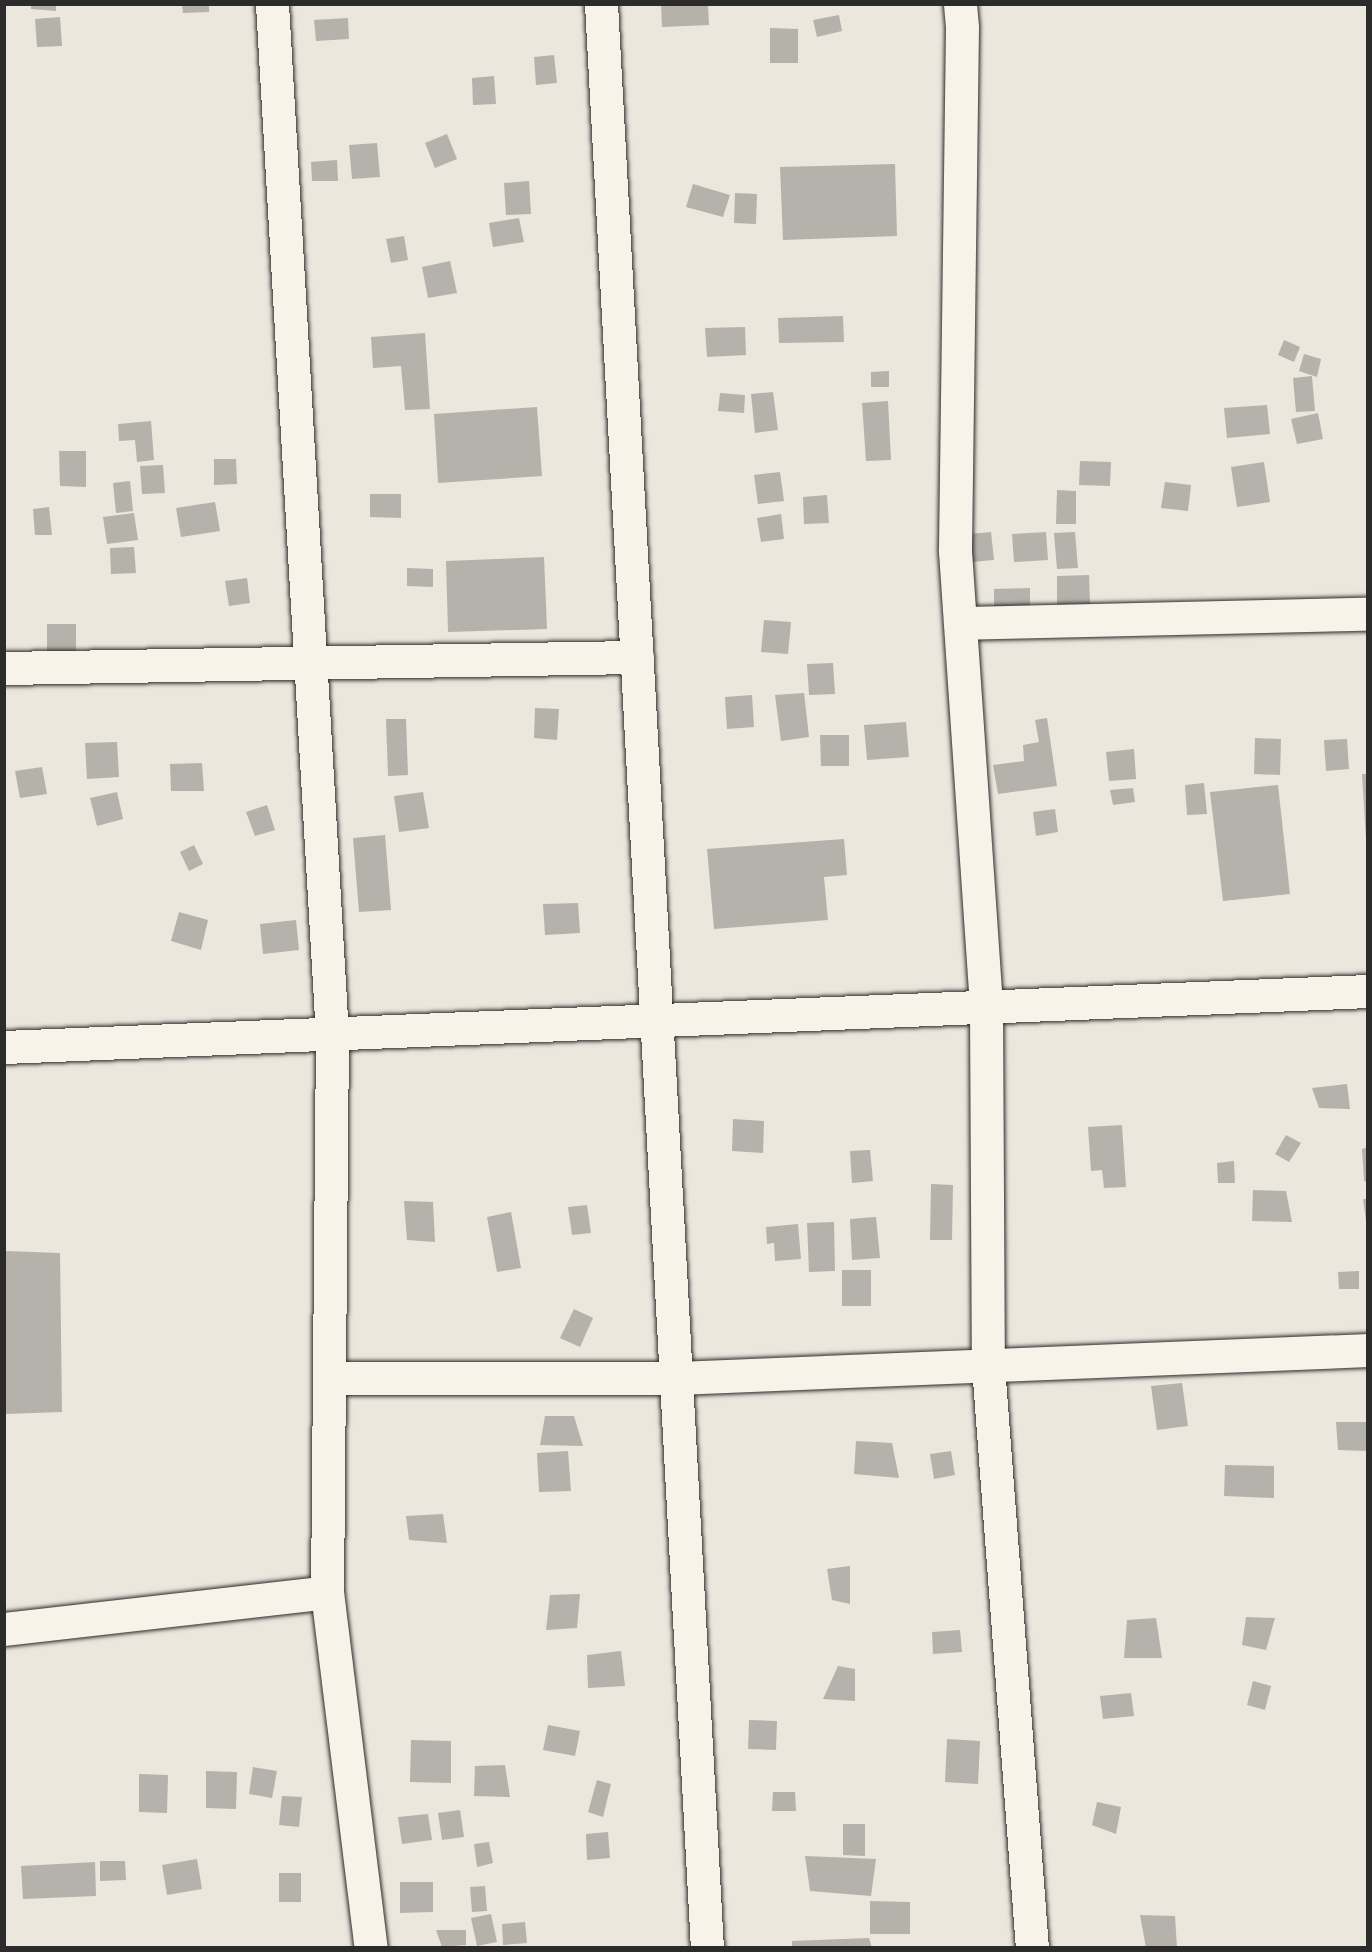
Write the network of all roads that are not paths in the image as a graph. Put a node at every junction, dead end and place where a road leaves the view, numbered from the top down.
1 (272, 4) edge
2 (602, 4) edge
3 (960, 4) edge
4 (1368, 614) edge
5 (960, 623) junction
6 (637, 657) junction
7 (311, 663) junction
8 (4, 668) edge
9 (1368, 992) edge
10 (986, 1007) junction
11 (657, 1021) junction
12 (332, 1034) junction
13 (4, 1047) edge
14 (1368, 1350) edge
15 (988, 1366) junction
16 (329, 1378) junction
17 (677, 1378) junction
18 (327, 1592) junction
19 (4, 1629) edge
20 (371, 1947) edge
21 (708, 1947) edge
22 (1032, 1947) edge

1 - 7 street
2 - 6 street
3 - 5 street
4 - 5 street
5 - 10 street
6 - 7 street
6 - 11 street
7 - 8 street
7 - 12 street
9 - 10 street
10 - 11 street
10 - 15 street
11 - 12 street
11 - 17 street
12 - 13 street
12 - 16 street
14 - 15 street
15 - 17 street
15 - 22 street
16 - 17 street
16 - 18 street
17 - 21 street
18 - 19 street
18 - 20 street

